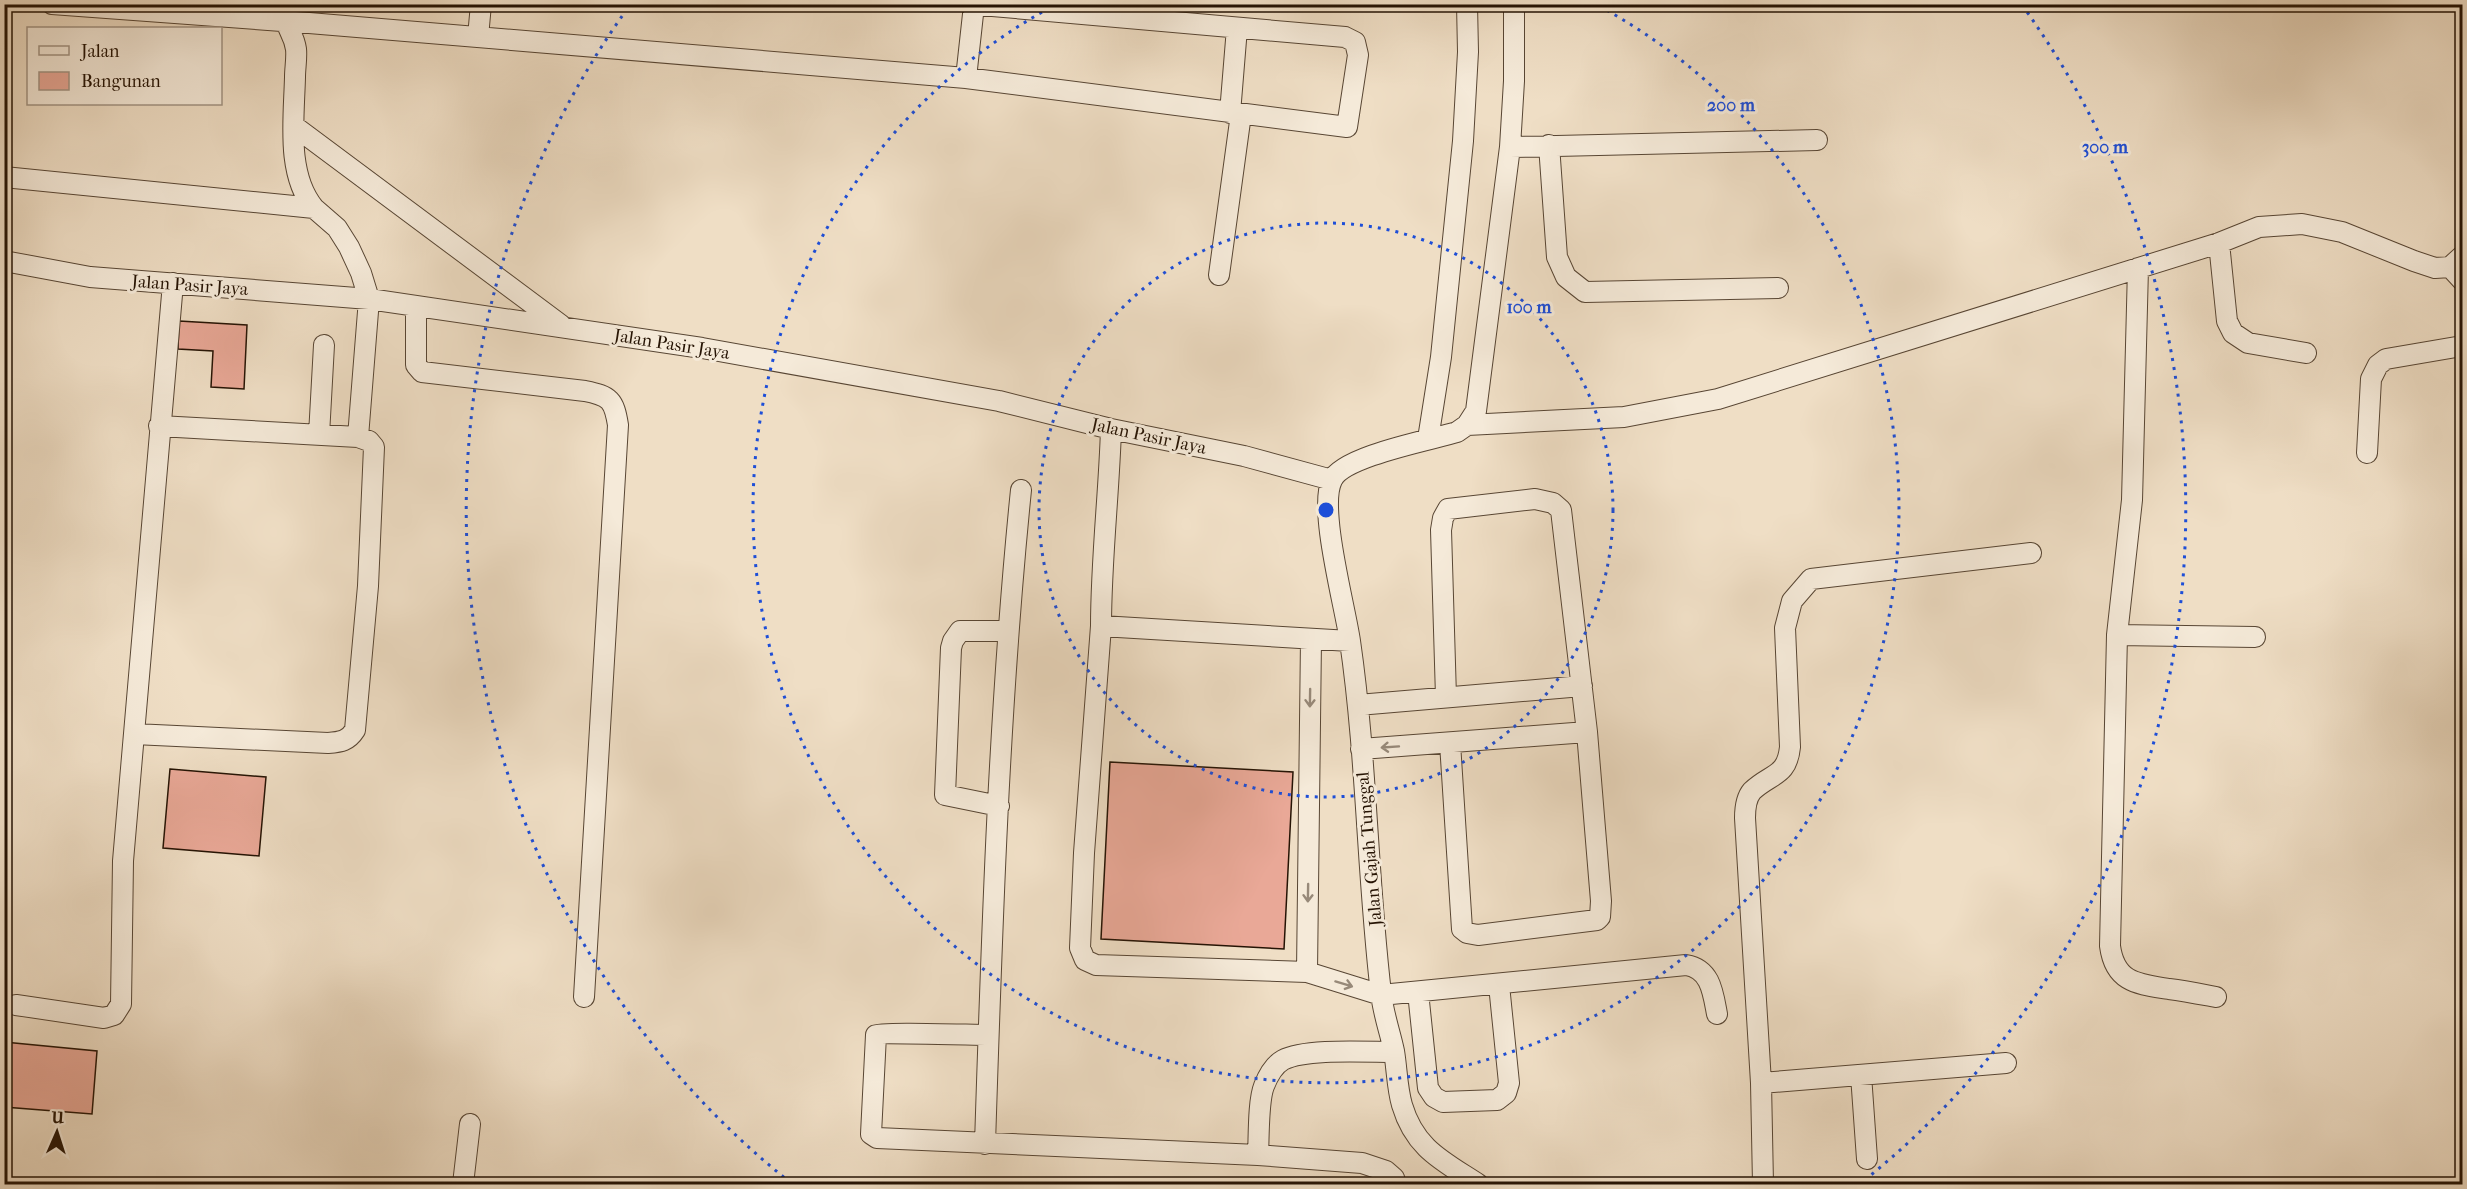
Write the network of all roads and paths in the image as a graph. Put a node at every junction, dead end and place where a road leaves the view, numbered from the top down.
1 (52, 4) edge
2 (481, 4) edge
3 (969, 4) edge
4 (1467, 4) edge
5 (1514, 4) edge
6 (974, 5) edge
7 (285, 13) edge
8 (310, 14) edge
9 (1237, 28) junction
10 (478, 37) junction
11 (296, 48) junction
12 (966, 78) junction
13 (1236, 114) junction
14 (294, 126) junction
15 (1817, 140) dead end
16 (1549, 145) junction
17 (1510, 147) junction
18 (4, 177) edge
19 (314, 208) junction
20 (2218, 243) junction
21 (4, 261) edge
22 (2138, 268) junction
23 (2458, 268) edge
24 (1219, 275) dead end
25 (173, 283) junction
26 (1778, 288) dead end
27 (369, 299) junction
28 (416, 306) junction
29 (563, 326) junction
30 (324, 345) dead end
31 (2463, 346) edge
32 (2306, 353) dead end
33 (1467, 425) junction
34 (159, 426) junction
35 (1111, 429) junction
36 (319, 435) junction
37 (358, 437) junction
38 (1428, 440) junction
39 (2367, 453) dead end
40 (1332, 480) junction
41 (1021, 490) dead end
42 (2031, 553) dead end
43 (1101, 626) junction
44 (1008, 631) junction
45 (2117, 635) junction
46 (2255, 637) dead end
47 (1311, 639) junction
48 (1350, 641) junction
49 (1582, 686) junction
50 (1446, 697) junction
51 (1358, 705) junction
52 (1587, 732) junction
53 (134, 734) junction
54 (1450, 743) junction
55 (1361, 749) junction
56 (999, 806) junction
57 (1307, 972) junction
58 (1499, 985) junction
59 (1418, 992) junction
60 (1381, 995) junction
61 (584, 997) dead end
62 (2216, 997) dead end
63 (16, 1005) dead end
64 (1717, 1014) dead end
65 (988, 1035) junction
66 (1394, 1052) junction
67 (2006, 1063) dead end
68 (1861, 1075) junction
69 (1761, 1083) junction
70 (470, 1124) dead end
71 (985, 1144) junction
72 (1258, 1155) junction
73 (1867, 1159) dead end
74 (463, 1185) edge
75 (1396, 1185) edge
76 (1478, 1185) edge
77 (1763, 1185) edge

1 - 7 street
2 - 10 street
3 - 6 street
4 - 38 street
5 - 17 street
6 - 9 street
6 - 12 street
7 - 8 street
7 - 11 street
8 - 10 street
8 - 11 street
9 - 13 street
9 - 13 street
10 - 12 street
11 - 14 street
12 - 13 street
13 - 24 street
14 - 19 street
14 - 29 street
15 - 16 street
16 - 17 street
16 - 26 street
17 - 33 street
18 - 19 street
19 - 27 street
20 - 22 street
20 - 23 street
20 - 32 street
21 - 25 street, Jalan Pasir Jaya
22 - 33 street
22 - 45 street
25 - 27 street, Jalan Pasir Jaya
25 - 34 street
27 - 28 street, Jalan Pasir Jaya
27 - 37 street
28 - 29 street, Jalan Pasir Jaya
28 - 61 street
29 - 35 street, Jalan Pasir Jaya
30 - 36 street
31 - 39 street
33 - 38 street
34 - 36 street
34 - 53 street
35 - 40 street, Jalan Pasir Jaya
35 - 43 street
36 - 37 street
37 - 53 street
38 - 40 street
40 - 48 street, Jalan Gajah Tunggal
41 - 44 street
42 - 69 street
43 - 47 street
43 - 57 street
44 - 56 street
44 - 56 street
45 - 46 street
45 - 62 street
47 - 48 street
47 -> 57 street
48 - 51 street, Jalan Gajah Tunggal
49 - 50 street
49 - 50 street
49 - 52 street
50 - 51 street
51 - 55 street, Jalan Gajah Tunggal
52 - 54 street
52 - 54 street
53 - 63 street
54 -> 55 street
55 - 60 street, Jalan Gajah Tunggal
56 - 65 street
57 -> 60 street
58 - 59 street
58 - 59 street
58 - 64 street
59 - 60 street
60 - 66 street, Jalan Gajah Tunggal
65 - 71 street
65 - 71 street
66 - 72 street
66 - 76 street, Jalan Gajah Tunggal
67 - 68 street
68 - 69 street
68 - 73 street
69 - 77 street
70 - 74 street
71 - 72 street
72 - 75 street

